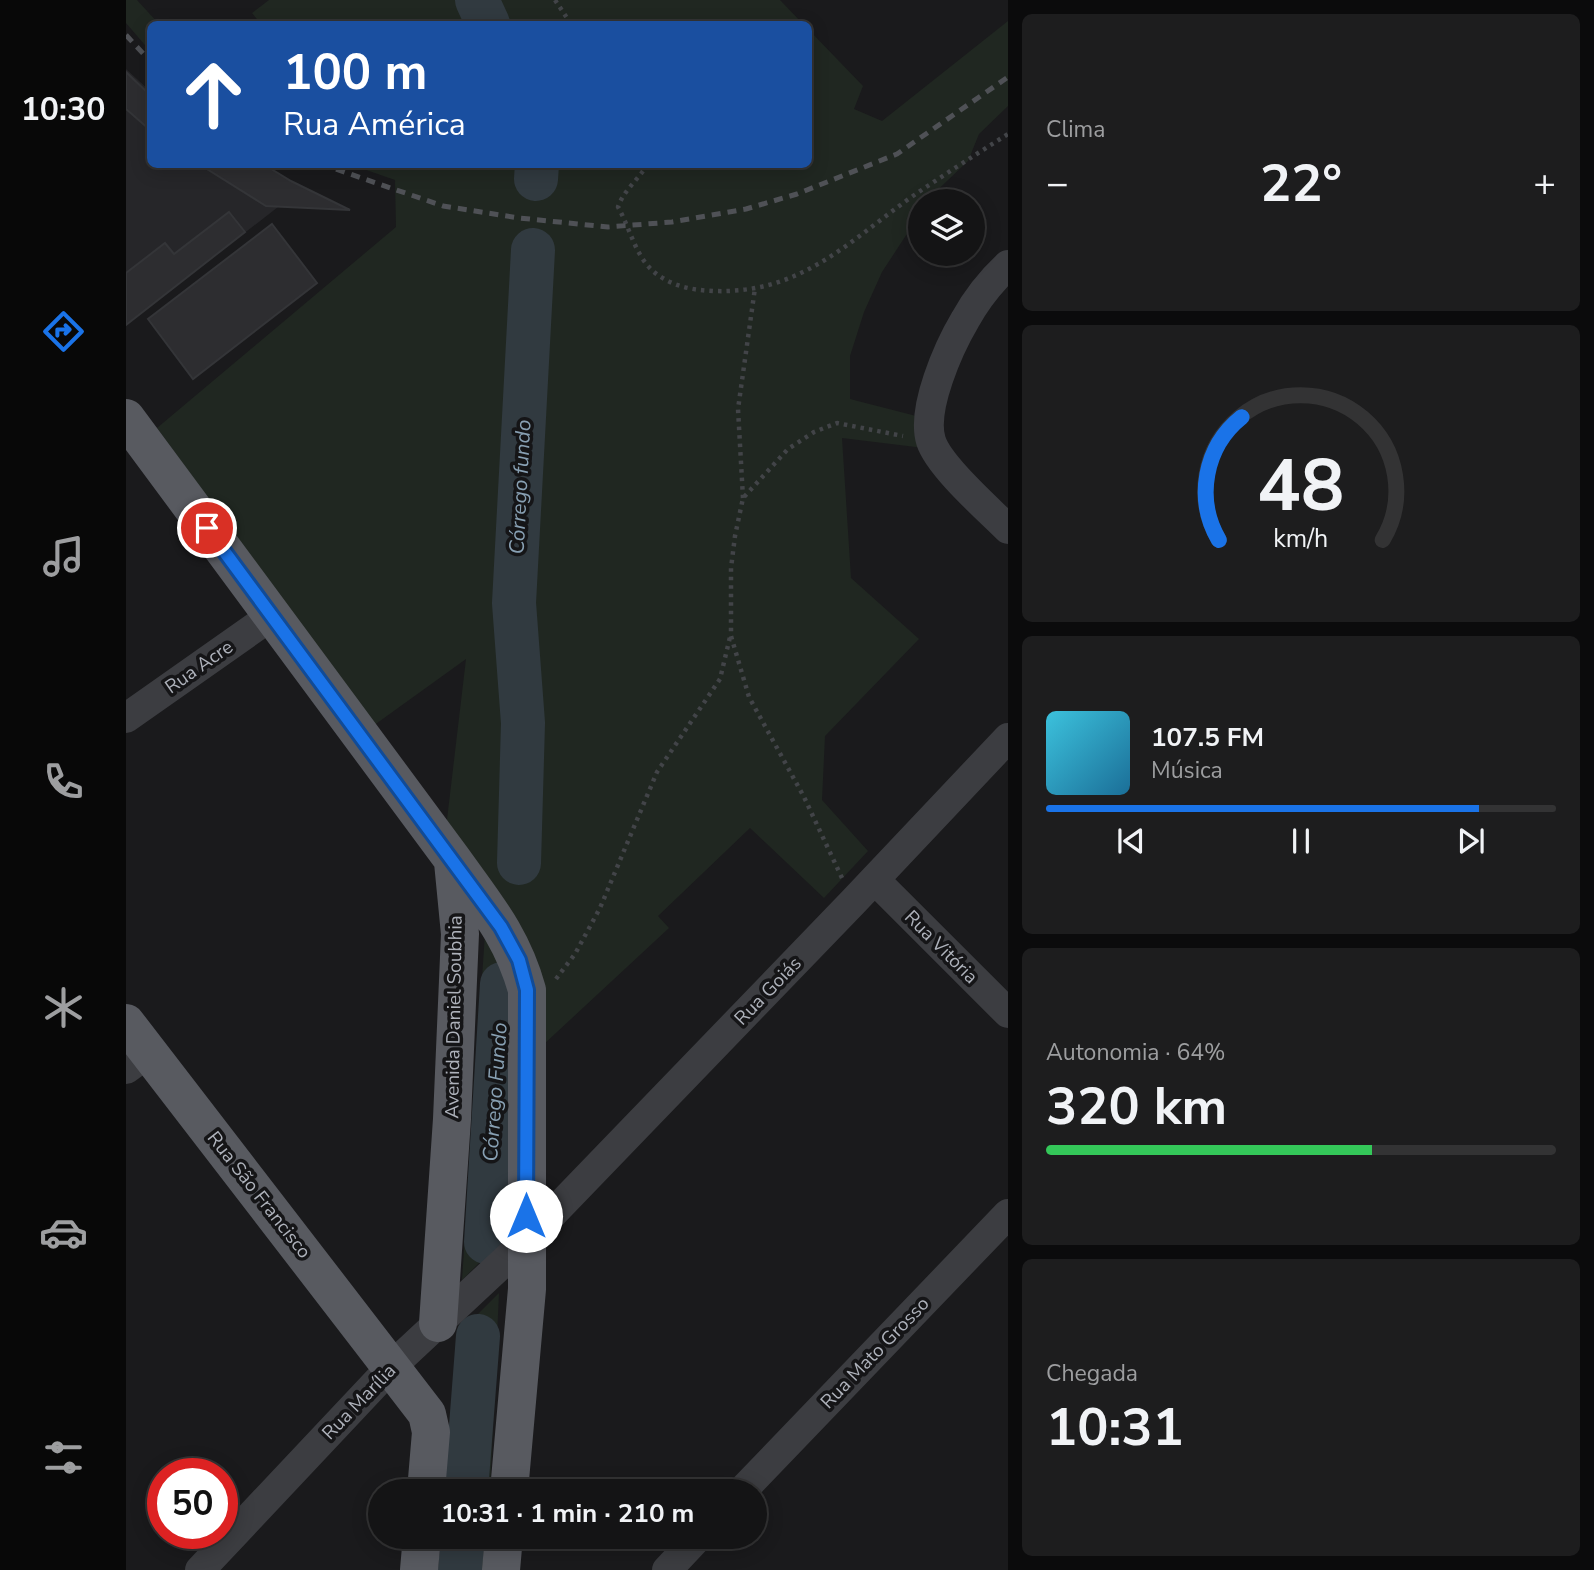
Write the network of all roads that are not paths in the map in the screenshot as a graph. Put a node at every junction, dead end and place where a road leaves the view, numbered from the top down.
1 (1008, 265) edge
2 (126, 418) edge
3 (1008, 529) edge
4 (271, 617) junction
5 (126, 718) edge
6 (1008, 738) edge
7 (453, 860) junction
8 (864, 890) junction
9 (1008, 1013) edge
10 (126, 1023) edge
11 (137, 1061) edge
12 (1008, 1214) edge
13 (526, 1241) junction
14 (438, 1323) junction
15 (392, 1366) junction
16 (427, 1479) edge
17 (510, 1479) edge
18 (754, 1479) edge
19 (421, 1549) edge
20 (503, 1549) edge
21 (687, 1549) edge
22 (200, 1570) edge
23 (419, 1570) edge
24 (501, 1570) edge
25 (667, 1570) edge

1 - 3 street
2 - 4 main road
4 - 5 street, Rua Acre
4 - 7 main road
6 - 8 street, Rua Goiás
7 - 13 main road, Avenida Daniel Soubhia
7 - 14 main road, Avenida Daniel Soubhia
8 - 9 street, Rua Vitória
8 - 13 street, Rua Goiás
10 - 11 main road, Rua São Francisco
11 - 15 main road, Rua São Francisco
12 - 18 street, Rua Mato Grosso
13 - 14 street, Rua Marília
13 - 17 main road, Avenida Daniel Soubhia
14 - 15 street, Rua Marília
15 - 16 main road
15 - 22 street, Rua Marília
19 - 23 main road
20 - 24 main road
21 - 25 street

